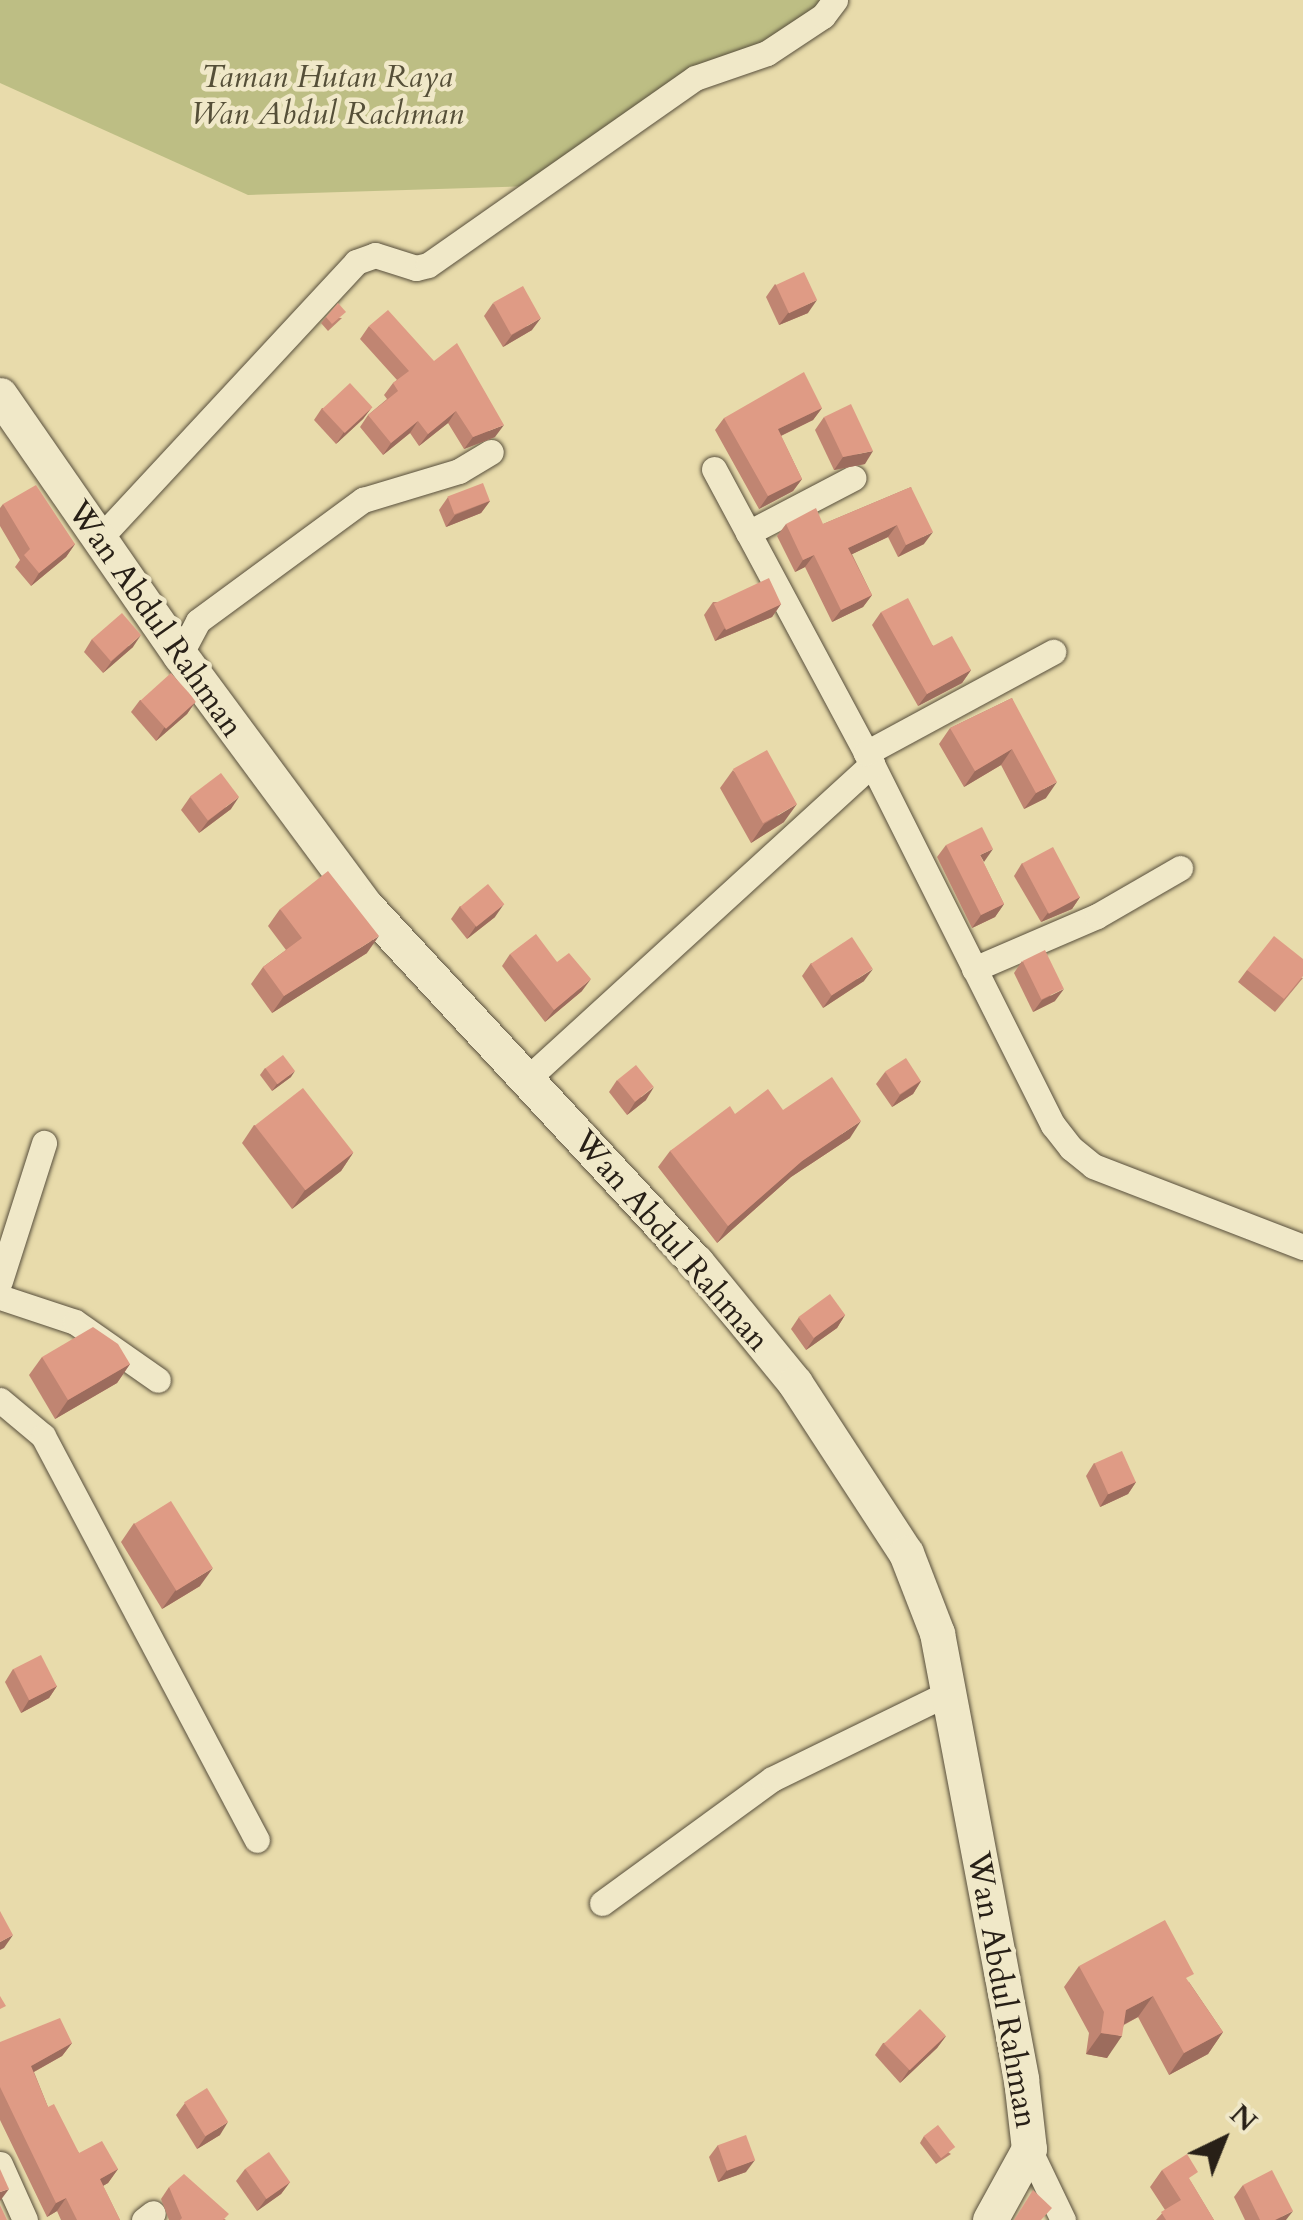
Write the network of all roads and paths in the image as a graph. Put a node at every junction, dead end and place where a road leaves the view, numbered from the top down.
1 (835, 0) edge
2 (0, 395) edge
3 (491, 452) dead end
4 (714, 469) dead end
5 (854, 478) dead end
6 (748, 533) junction
7 (98, 540) junction
8 (1053, 652) dead end
9 (180, 655) junction
10 (869, 758) junction
11 (1180, 868) dead end
12 (974, 969) junction
13 (526, 1080) junction
14 (44, 1143) dead end
15 (1303, 1247) edge
16 (0, 1282) edge
17 (0, 1297) edge
18 (158, 1380) dead end
19 (0, 1400) edge
20 (948, 1693) junction
21 (257, 1840) dead end
22 (602, 1903) dead end
23 (1029, 2149) junction
24 (1, 2168) edge
25 (26, 2220) edge
26 (990, 2220) edge
27 (1063, 2220) edge

1 - 7 street
2 - 7 street, Wan Abdul Rahman
3 - 9 street
4 - 6 street
5 - 6 street
6 - 10 street
7 - 9 street, Wan Abdul Rahman
8 - 10 street
9 - 13 street, Wan Abdul Rahman
10 - 12 street
10 - 13 street
11 - 12 street
12 - 15 street
13 - 20 street, Wan Abdul Rahman
14 - 16 street
17 - 18 street
19 - 21 street
20 - 22 street
20 - 23 street, Wan Abdul Rahman
23 - 26 street, Wan Abdul Rahman
23 - 27 street
24 - 25 street

